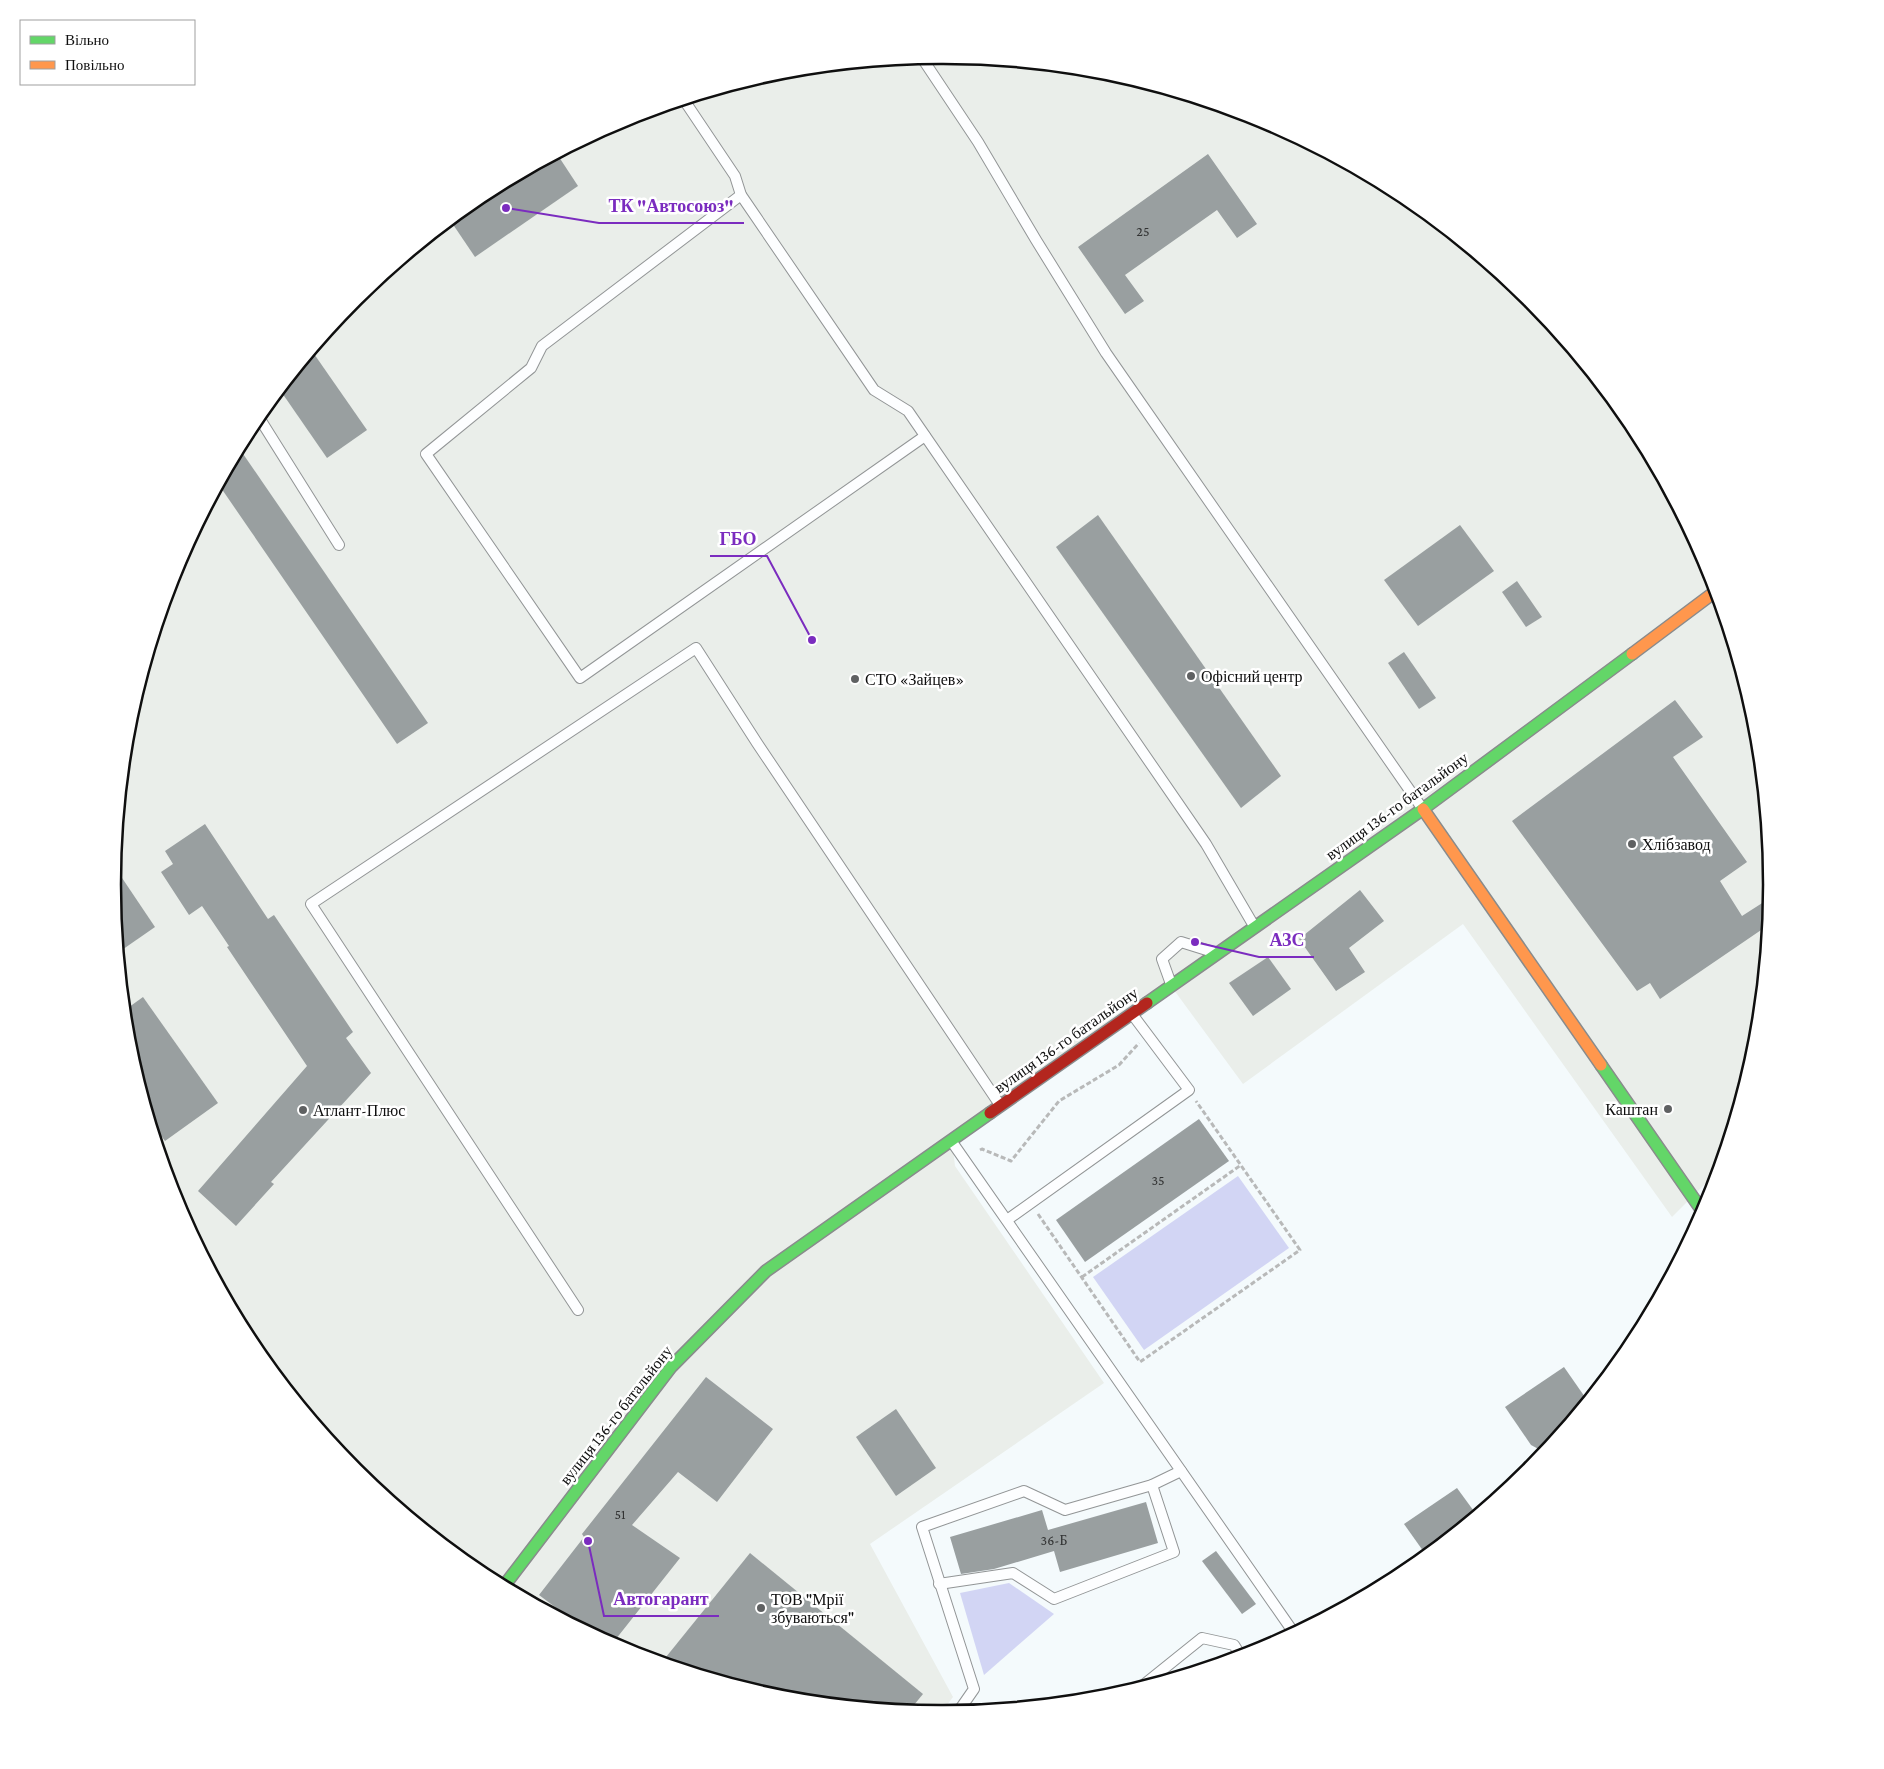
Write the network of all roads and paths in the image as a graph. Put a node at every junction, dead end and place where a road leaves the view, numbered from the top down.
1 (926, 65) edge
2 (687, 104) edge
3 (741, 195) junction
4 (263, 424) edge
5 (925, 436) junction
6 (339, 545) dead end
7 (1710, 597) edge
8 (1423, 809) junction
9 (1254, 927) junction
10 (1216, 954) junction
11 (1171, 985) junction
12 (1132, 1013) junction
13 (1189, 1090) junction
14 (1000, 1106) junction
15 (952, 1142) junction
16 (1241, 1165) junction
17 (1030, 1203) junction
18 (1698, 1204) edge
19 (1006, 1220) junction
20 (1082, 1277) junction
21 (578, 1310) dead end
22 (1182, 1472) junction
23 (1152, 1485) junction
24 (508, 1581) edge
25 (939, 1584) junction
26 (1291, 1627) edge
27 (1237, 1650) edge
28 (1153, 1677) edge
29 (963, 1704) edge

1 - 8 lane
2 - 3 lane
3 - 5 lane
3 - 5 lane
4 - 6 lane
5 - 9 lane
7 - 8 street, вулиця 136-го батальйону
8 - 9 street, вулиця 136-го батальйону
8 - 18 street
9 - 10 street, вулиця 136-го батальйону
10 - 11 street, вулиця 136-го батальйону
10 - 11 lane
11 - 12 street, вулиця 136-го батальйону
12 - 13 lane
12 - 14 street, вулиця 136-го батальйону
13 - 16 path
13 - 17 lane
14 - 15 street, вулиця 136-го батальйону
14 - 21 lane
15 - 19 lane
15 - 24 street, вулиця 136-го батальйону
16 - 20 path
16 - 20 path
17 - 19 lane
17 - 20 path
19 - 22 lane
22 - 23 lane
22 - 26 lane
23 - 25 lane
23 - 25 lane
25 - 29 lane
27 - 28 lane

